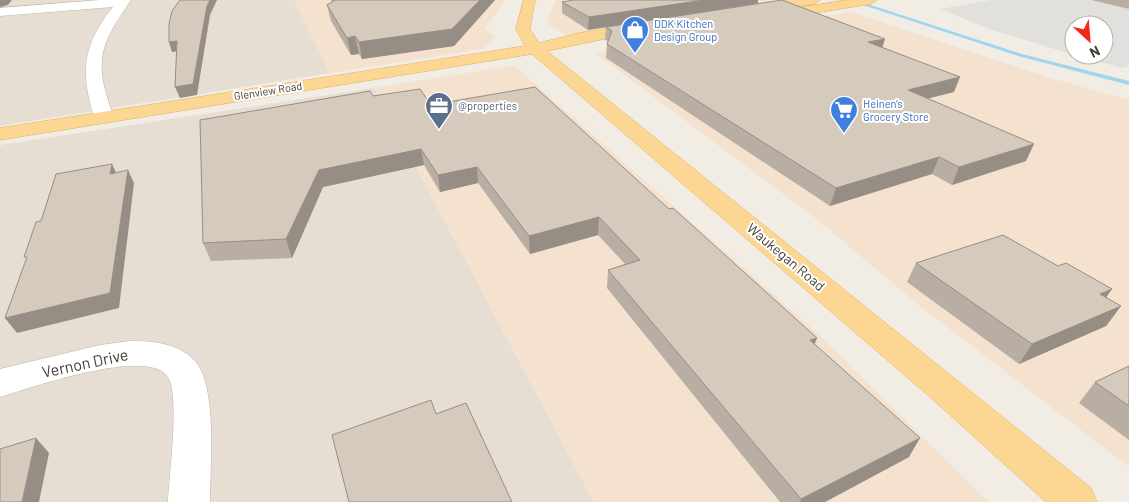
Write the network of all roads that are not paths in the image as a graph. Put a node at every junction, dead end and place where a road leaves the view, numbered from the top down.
1 (530, 0) edge
2 (814, 0) edge
3 (871, 0) edge
4 (124, 1) edge
5 (0, 12) edge
6 (655, 31) edge
7 (535, 49) junction
8 (104, 117) junction
9 (1, 135) edge
10 (0, 383) edge
11 (189, 502) edge
12 (1076, 502) edge

1 - 7 main road, Waukegan Road
2 - 3 main road
4 - 5 street
4 - 8 street
6 - 7 main road, Glenview Road
7 - 8 main road, Glenview Road
7 - 12 main road, Waukegan Road
8 - 9 main road, Glenview Road
10 - 11 street, Vernon Drive

